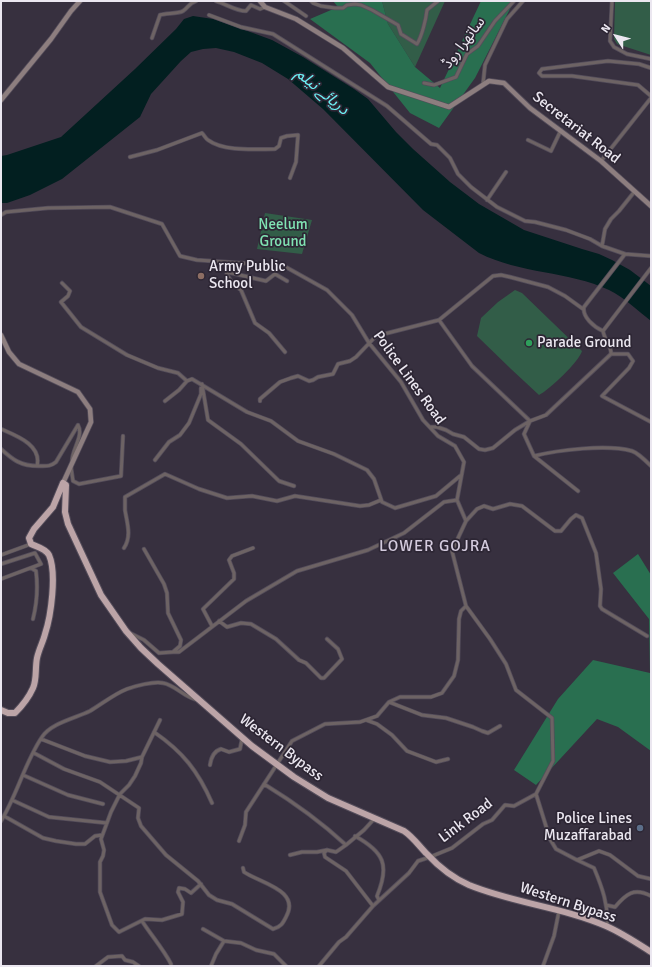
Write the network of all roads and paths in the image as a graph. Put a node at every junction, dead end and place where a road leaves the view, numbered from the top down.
1 (80, 1) edge
2 (196, 1) edge
3 (216, 1) edge
4 (260, 1) edge
5 (284, 1) edge
6 (311, 1) edge
7 (438, 1) edge
8 (514, 1) edge
9 (523, 1) edge
10 (612, 1) edge
11 (265, 7) junction
12 (210, 15) dead end
13 (306, 16) dead end
14 (152, 38) dead end
15 (651, 59) edge
16 (651, 68) edge
17 (424, 83) dead end
18 (483, 85) junction
19 (651, 97) edge
20 (1, 100) edge
21 (561, 130) junction
22 (528, 140) dead end
23 (130, 157) dead end
24 (601, 161) junction
25 (506, 172) dead end
26 (290, 178) dead end
27 (635, 191) junction
28 (487, 200) junction
29 (651, 206) edge
30 (1, 215) edge
31 (602, 246) junction
32 (625, 255) junction
33 (651, 256) edge
34 (225, 262) junction
35 (651, 268) edge
36 (227, 272) junction
37 (287, 281) dead end
38 (62, 283) dead end
39 (583, 309) junction
40 (439, 320) junction
41 (603, 331) junction
42 (1, 335) edge
43 (369, 343) junction
44 (285, 352) dead end
45 (611, 354) junction
46 (187, 381) junction
47 (202, 384) junction
48 (165, 401) dead end
49 (260, 401) dead end
50 (530, 421) junction
51 (651, 422) edge
52 (430, 427) junction
53 (1, 429) edge
54 (123, 436) dead end
55 (1, 449) edge
56 (534, 456) junction
57 (155, 460) dead end
58 (37, 466) junction
59 (651, 466) edge
60 (71, 467) junction
61 (460, 476) junction
62 (63, 483) junction
63 (294, 486) dead end
64 (578, 491) dead end
65 (381, 500) junction
66 (456, 500) junction
67 (466, 521) junction
68 (31, 544) junction
69 (124, 548) dead end
70 (253, 548) dead end
71 (144, 549) dead end
72 (1, 555) edge
73 (1, 564) edge
74 (31, 568) junction
75 (1, 579) edge
76 (466, 606) junction
77 (33, 619) dead end
78 (219, 620) junction
79 (212, 626) junction
80 (126, 631) junction
81 (647, 636) dead end
82 (327, 639) dead end
83 (173, 652) junction
84 (200, 700) junction
85 (389, 702) junction
86 (1, 710) edge
87 (160, 720) dead end
88 (366, 720) junction
89 (500, 726) dead end
90 (154, 732) junction
91 (243, 737) junction
92 (41, 740) junction
93 (34, 753) junction
94 (142, 757) junction
95 (448, 759) dead end
96 (276, 764) junction
97 (210, 765) dead end
98 (23, 775) junction
99 (264, 784) junction
100 (120, 794) junction
101 (536, 794) junction
102 (12, 800) junction
103 (212, 803) dead end
104 (103, 804) dead end
105 (4, 816) junction
106 (375, 818) junction
107 (1, 821) edge
108 (107, 823) junction
109 (102, 835) junction
110 (355, 836) junction
111 (239, 841) dead end
112 (346, 845) junction
113 (327, 850) junction
114 (290, 855) dead end
115 (430, 857) junction
116 (577, 860) junction
117 (243, 868) dead end
118 (651, 879) edge
119 (200, 884) junction
120 (651, 896) edge
121 (379, 900) junction
122 (606, 905) junction
123 (373, 906) junction
124 (560, 912) junction
125 (142, 921) junction
126 (607, 927) junction
127 (203, 929) dead end
128 (224, 941) junction
129 (651, 952) edge
130 (96, 966) edge
131 (139, 966) edge
132 (171, 966) edge
133 (211, 966) edge
134 (286, 966) edge
135 (319, 966) edge
136 (543, 966) edge

1 - 20 main road
2 - 14 street
3 - 11 street
4 - 11 main road
5 - 13 street
6 - 7 street
8 - 17 street, ساتھرا روڈ
9 - 18 street, ساتھرا روڈ
10 - 15 street
11 - 18 main road
12 - 28 street
16 - 19 street
18 - 21 main road, Secretariat Road
19 - 24 street
21 - 22 street
21 - 24 main road, Secretariat Road
23 - 26 street
24 - 27 main road, Secretariat Road
25 - 28 street
27 - 29 main road, Secretariat Road
27 - 31 street
28 - 31 street
30 - 34 street, Police Lines Road
31 - 32 street
32 - 33 street
32 - 39 street
34 - 36 street
34 - 43 street, Police Lines Road
35 - 41 street
36 - 37 street
36 - 44 street
38 - 46 street
39 - 40 street
39 - 41 street
40 - 43 street
40 - 50 street
41 - 45 street
42 - 60 main road
43 - 49 street
43 - 52 street, Police Lines Road
45 - 50 street
45 - 51 street
46 - 47 street
46 - 48 street
47 - 57 street
47 - 63 street
47 - 65 street
50 - 52 street
50 - 56 street
52 - 61 street, Police Lines Road
53 - 58 street
54 - 60 street
55 - 58 street
56 - 59 street
56 - 64 street
58 - 60 street
60 - 62 main road
61 - 65 street
61 - 66 street, Police Lines Road
62 - 68 highway
62 - 80 highway, Western Bypass
65 - 69 street
66 - 67 street
66 - 78 street
67 - 76 street
67 - 81 street
68 - 72 street
68 - 86 highway
70 - 79 street
71 - 83 street
73 - 74 street
74 - 75 street
74 - 77 street
76 - 85 street
76 - 101 street
78 - 79 street
78 - 82 street
79 - 83 street
80 - 83 street
80 - 84 highway, Western Bypass
84 - 91 highway, Western Bypass
84 - 92 street
85 - 88 street
85 - 89 street
87 - 90 street
88 - 95 street
88 - 96 street
90 - 94 street
90 - 103 street
91 - 96 highway, Western Bypass
91 - 97 street
92 - 93 street
92 - 94 street
93 - 98 street
93 - 100 street
94 - 100 street
96 - 99 street
96 - 106 highway, Western Bypass
98 - 102 street
98 - 104 street
99 - 111 street
99 - 112 street
100 - 108 street
100 - 119 street
101 - 115 street, Link Road
101 - 116 street
102 - 105 street
102 - 108 street
105 - 107 street
105 - 109 street
106 - 110 street
106 - 115 highway, Western Bypass
108 - 109 street
109 - 125 street
110 - 112 street
110 - 121 street
112 - 113 street
113 - 114 street
113 - 123 street
115 - 121 street
115 - 124 highway, Western Bypass
116 - 118 street
116 - 122 street
117 - 119 street
119 - 125 street
120 - 122 street
121 - 123 street
122 - 126 street
123 - 135 street
124 - 126 highway, Western Bypass
124 - 136 street
125 - 132 street
126 - 129 highway, Western Bypass
127 - 128 street
128 - 133 street
128 - 134 street
130 - 131 street

